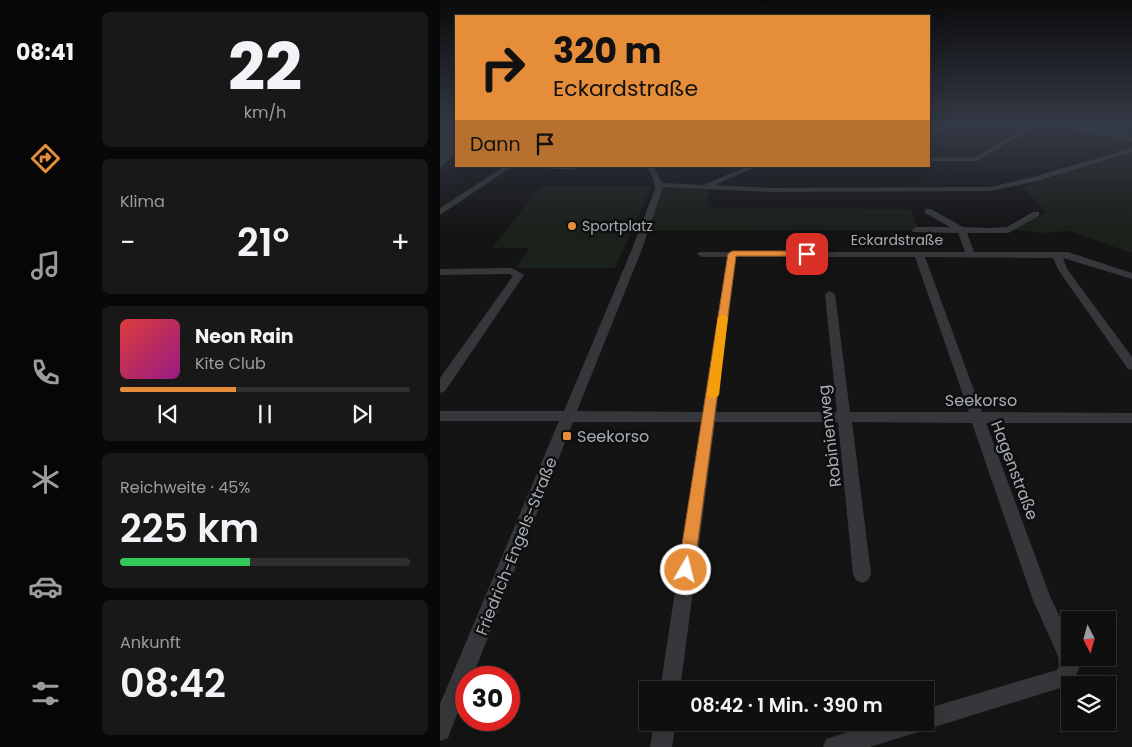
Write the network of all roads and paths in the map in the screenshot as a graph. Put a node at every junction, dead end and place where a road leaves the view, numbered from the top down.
1 (1099, 160) edge
2 (509, 167) edge
3 (560, 167) edge
4 (651, 167) edge
5 (748, 167) edge
6 (575, 168) dead end
7 (659, 185) junction
8 (704, 187) junction
9 (928, 211) dead end
10 (440, 212) edge
11 (1036, 214) dead end
12 (916, 230) dead end
13 (961, 230) junction
14 (702, 254) dead end
15 (732, 254) junction
16 (919, 254) junction
17 (971, 255) junction
18 (1058, 256) junction
19 (440, 272) edge
20 (1132, 276) edge
21 (830, 294) dead end
22 (1132, 366) edge
23 (440, 388) edge
24 (440, 416) edge
25 (570, 416) junction
26 (710, 417) junction
27 (844, 417) junction
28 (976, 417) junction
29 (1132, 418) edge
30 (862, 574) dead end
31 (671, 681) edge
32 (934, 717) edge
33 (440, 730) edge
34 (664, 731) edge
35 (886, 731) edge
36 (661, 747) edge
37 (834, 747) edge

1 - 8 street
2 - 10 street
3 - 6 street
4 - 7 street
5 - 8 street
7 - 8 street
7 - 25 street, Friedrich-Engels-Straße
9 - 13 street
11 - 13 street
12 - 13 street, Eckardstraße
13 - 17 street, Eckardstraße
14 - 15 street, Eckardstraße
15 - 16 street, Eckardstraße
15 - 26 street
16 - 17 street, Eckardstraße
16 - 28 street, Hagenstraße
17 - 18 street, Eckardstraße
18 - 20 street, Eckardstraße
18 - 22 street
19 - 23 street
21 - 27 street, Robinienweg
24 - 25 street, Seekorso
25 - 26 street, Seekorso
25 - 33 street, Friedrich-Engels-Straße
26 - 27 street, Seekorso
26 - 31 street
27 - 28 street, Seekorso
27 - 30 street, Robinienweg
28 - 29 street, Seekorso
28 - 32 street, Hagenstraße
34 - 36 street
35 - 37 street

